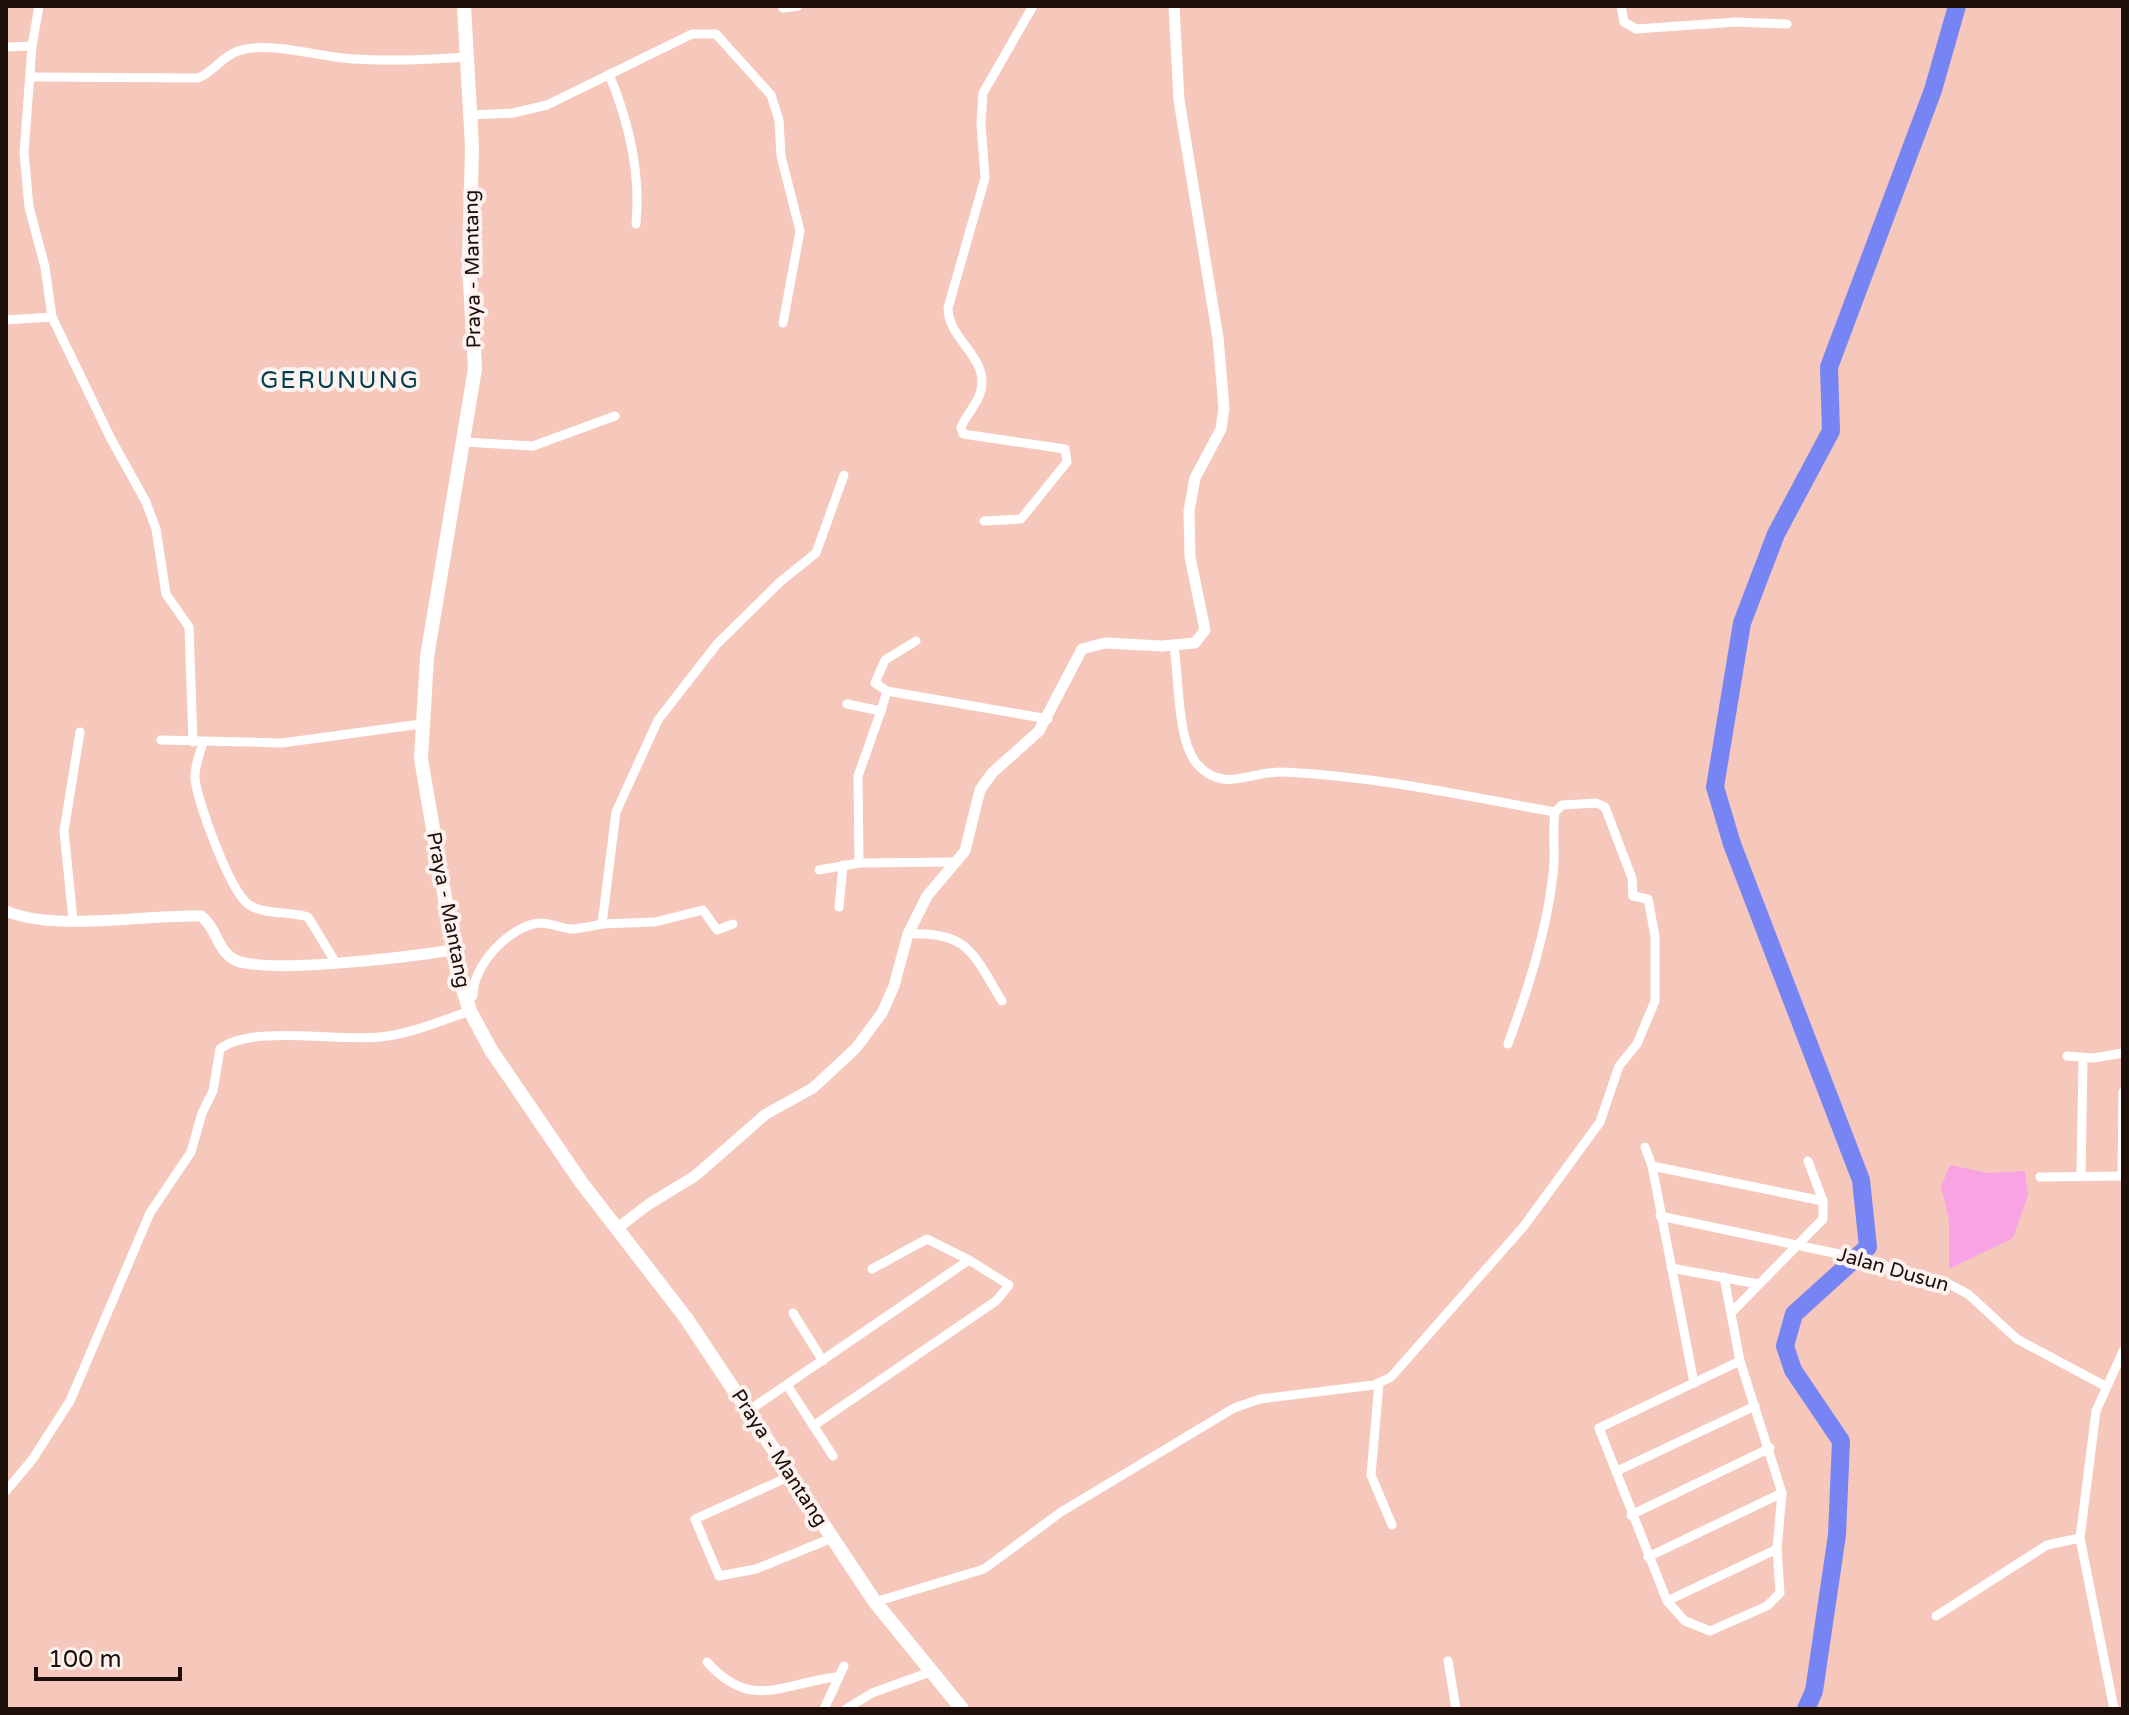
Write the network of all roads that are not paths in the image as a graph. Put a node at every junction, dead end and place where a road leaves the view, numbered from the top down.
1 (39, 6) edge
2 (464, 6) edge
3 (798, 6) edge
4 (1033, 6) edge
5 (1174, 6) edge
6 (1621, 6) edge
7 (783, 8) dead end
8 (1787, 24) dead end
9 (32, 46) junction
10 (6, 47) edge
11 (467, 57) junction
12 (609, 74) junction
13 (31, 77) junction
14 (471, 115) junction
15 (636, 224) dead end
16 (52, 317) junction
17 (6, 320) edge
18 (783, 323) dead end
19 (615, 416) dead end
20 (465, 442) junction
21 (844, 475) dead end
22 (984, 521) dead end
23 (916, 641) dead end
24 (1174, 646) junction
25 (887, 691) junction
26 (847, 704) dead end
27 (881, 711) junction
28 (1048, 719) junction
29 (421, 724) junction
30 (80, 732) dead end
31 (161, 740) dead end
32 (198, 742) junction
33 (1555, 812) junction
34 (957, 862) junction
35 (859, 863) junction
36 (843, 865) junction
37 (819, 870) dead end
38 (839, 907) dead end
39 (6, 911) edge
40 (73, 920) junction
41 (602, 924) junction
42 (733, 924) dead end
43 (908, 934) junction
44 (453, 950) junction
45 (336, 963) junction
46 (1002, 1001) dead end
47 (468, 1006) junction
48 (1508, 1044) dead end
49 (2123, 1053) edge
50 (2067, 1056) dead end
51 (2083, 1059) junction
52 (2123, 1092) edge
53 (1645, 1147) dead end
54 (1808, 1161) dead end
55 (1652, 1166) junction
56 (2081, 1175) junction
57 (2122, 1176) edge
58 (2040, 1177) dead end
59 (1823, 1201) junction
60 (1660, 1216) junction
61 (619, 1227) junction
62 (1795, 1246) junction
63 (969, 1260) junction
64 (1671, 1268) junction
65 (872, 1269) dead end
66 (1724, 1277) junction
67 (1758, 1284) junction
68 (793, 1313) dead end
69 (1731, 1313) junction
70 (2123, 1351) edge
71 (823, 1361) junction
72 (1740, 1361) junction
73 (1379, 1383) junction
74 (1694, 1383) junction
75 (787, 1385) junction
76 (2105, 1386) junction
77 (1755, 1406) junction
78 (748, 1411) junction
79 (813, 1426) junction
80 (1770, 1448) junction
81 (833, 1456) dead end
82 (1617, 1471) junction
83 (793, 1475) junction
84 (6, 1491) edge
85 (1782, 1493) junction
86 (1631, 1515) junction
87 (1392, 1525) dead end
88 (832, 1538) junction
89 (2080, 1538) junction
90 (1777, 1549) junction
91 (1648, 1557) junction
92 (1667, 1601) junction
93 (875, 1602) junction
94 (1936, 1616) dead end
95 (1448, 1661) dead end
96 (707, 1662) dead end
97 (844, 1666) dead end
98 (930, 1672) junction
99 (836, 1677) junction
100 (824, 1709) edge
101 (846, 1709) edge
102 (962, 1709) edge
103 (1456, 1709) edge
104 (2114, 1709) edge

1 - 9 street
2 - 11 main road, Praya - Mantang
3 - 7 street
4 - 22 street
5 - 24 street
6 - 8 street
9 - 10 street
9 - 13 street
11 - 13 street
11 - 14 main road, Praya - Mantang
12 - 14 street
12 - 15 street
12 - 18 street
13 - 16 street
14 - 20 main road, Praya - Mantang
16 - 17 street
16 - 32 street
19 - 20 street
20 - 29 main road, Praya - Mantang
21 - 41 street
23 - 25 street
24 - 28 street
24 - 33 street
25 - 27 street
25 - 28 street
26 - 27 street
27 - 35 street
28 - 34 street
29 - 32 street
29 - 44 main road, Praya - Mantang
30 - 40 street
31 - 32 street
32 - 45 street
33 - 48 street
33 - 73 street
34 - 35 street
34 - 43 street
35 - 36 street
36 - 37 street
36 - 38 street
39 - 40 street
40 - 45 street
41 - 42 street
41 - 47 street
43 - 46 street
43 - 61 street
44 - 45 street
44 - 47 main road, Praya - Mantang
47 - 61 main road, Praya - Mantang
47 - 84 street
49 - 51 street
50 - 51 street
51 - 56 street
52 - 57 street
53 - 55 street
54 - 59 street
55 - 59 street
55 - 60 street
56 - 57 street
56 - 58 street
59 - 62 street
60 - 62 street, Jalan Dusun
60 - 64 street
61 - 78 main road, Praya - Mantang
62 - 67 street
62 - 76 street, Jalan Dusun
63 - 65 street
63 - 71 street
63 - 79 street
64 - 66 street
64 - 74 street
66 - 67 street
66 - 69 street
67 - 69 street
68 - 71 street
69 - 72 street
70 - 76 street
71 - 75 street
72 - 74 street
72 - 77 street
73 - 87 street
73 - 93 street
74 - 82 street
75 - 78 street
75 - 79 street
76 - 89 street
77 - 80 street
77 - 82 street
78 - 83 main road, Praya - Mantang
79 - 81 street
80 - 85 street
80 - 86 street
82 - 86 street
83 - 88 main road, Praya - Mantang
83 - 88 street
85 - 90 street
85 - 91 street
86 - 91 street
88 - 93 main road, Praya - Mantang
89 - 94 street
89 - 104 street
90 - 92 street
90 - 92 street
91 - 92 street
93 - 98 main road, Praya - Mantang
95 - 103 street
96 - 99 street
97 - 99 street
98 - 101 street
98 - 102 main road, Praya - Mantang
99 - 100 street

